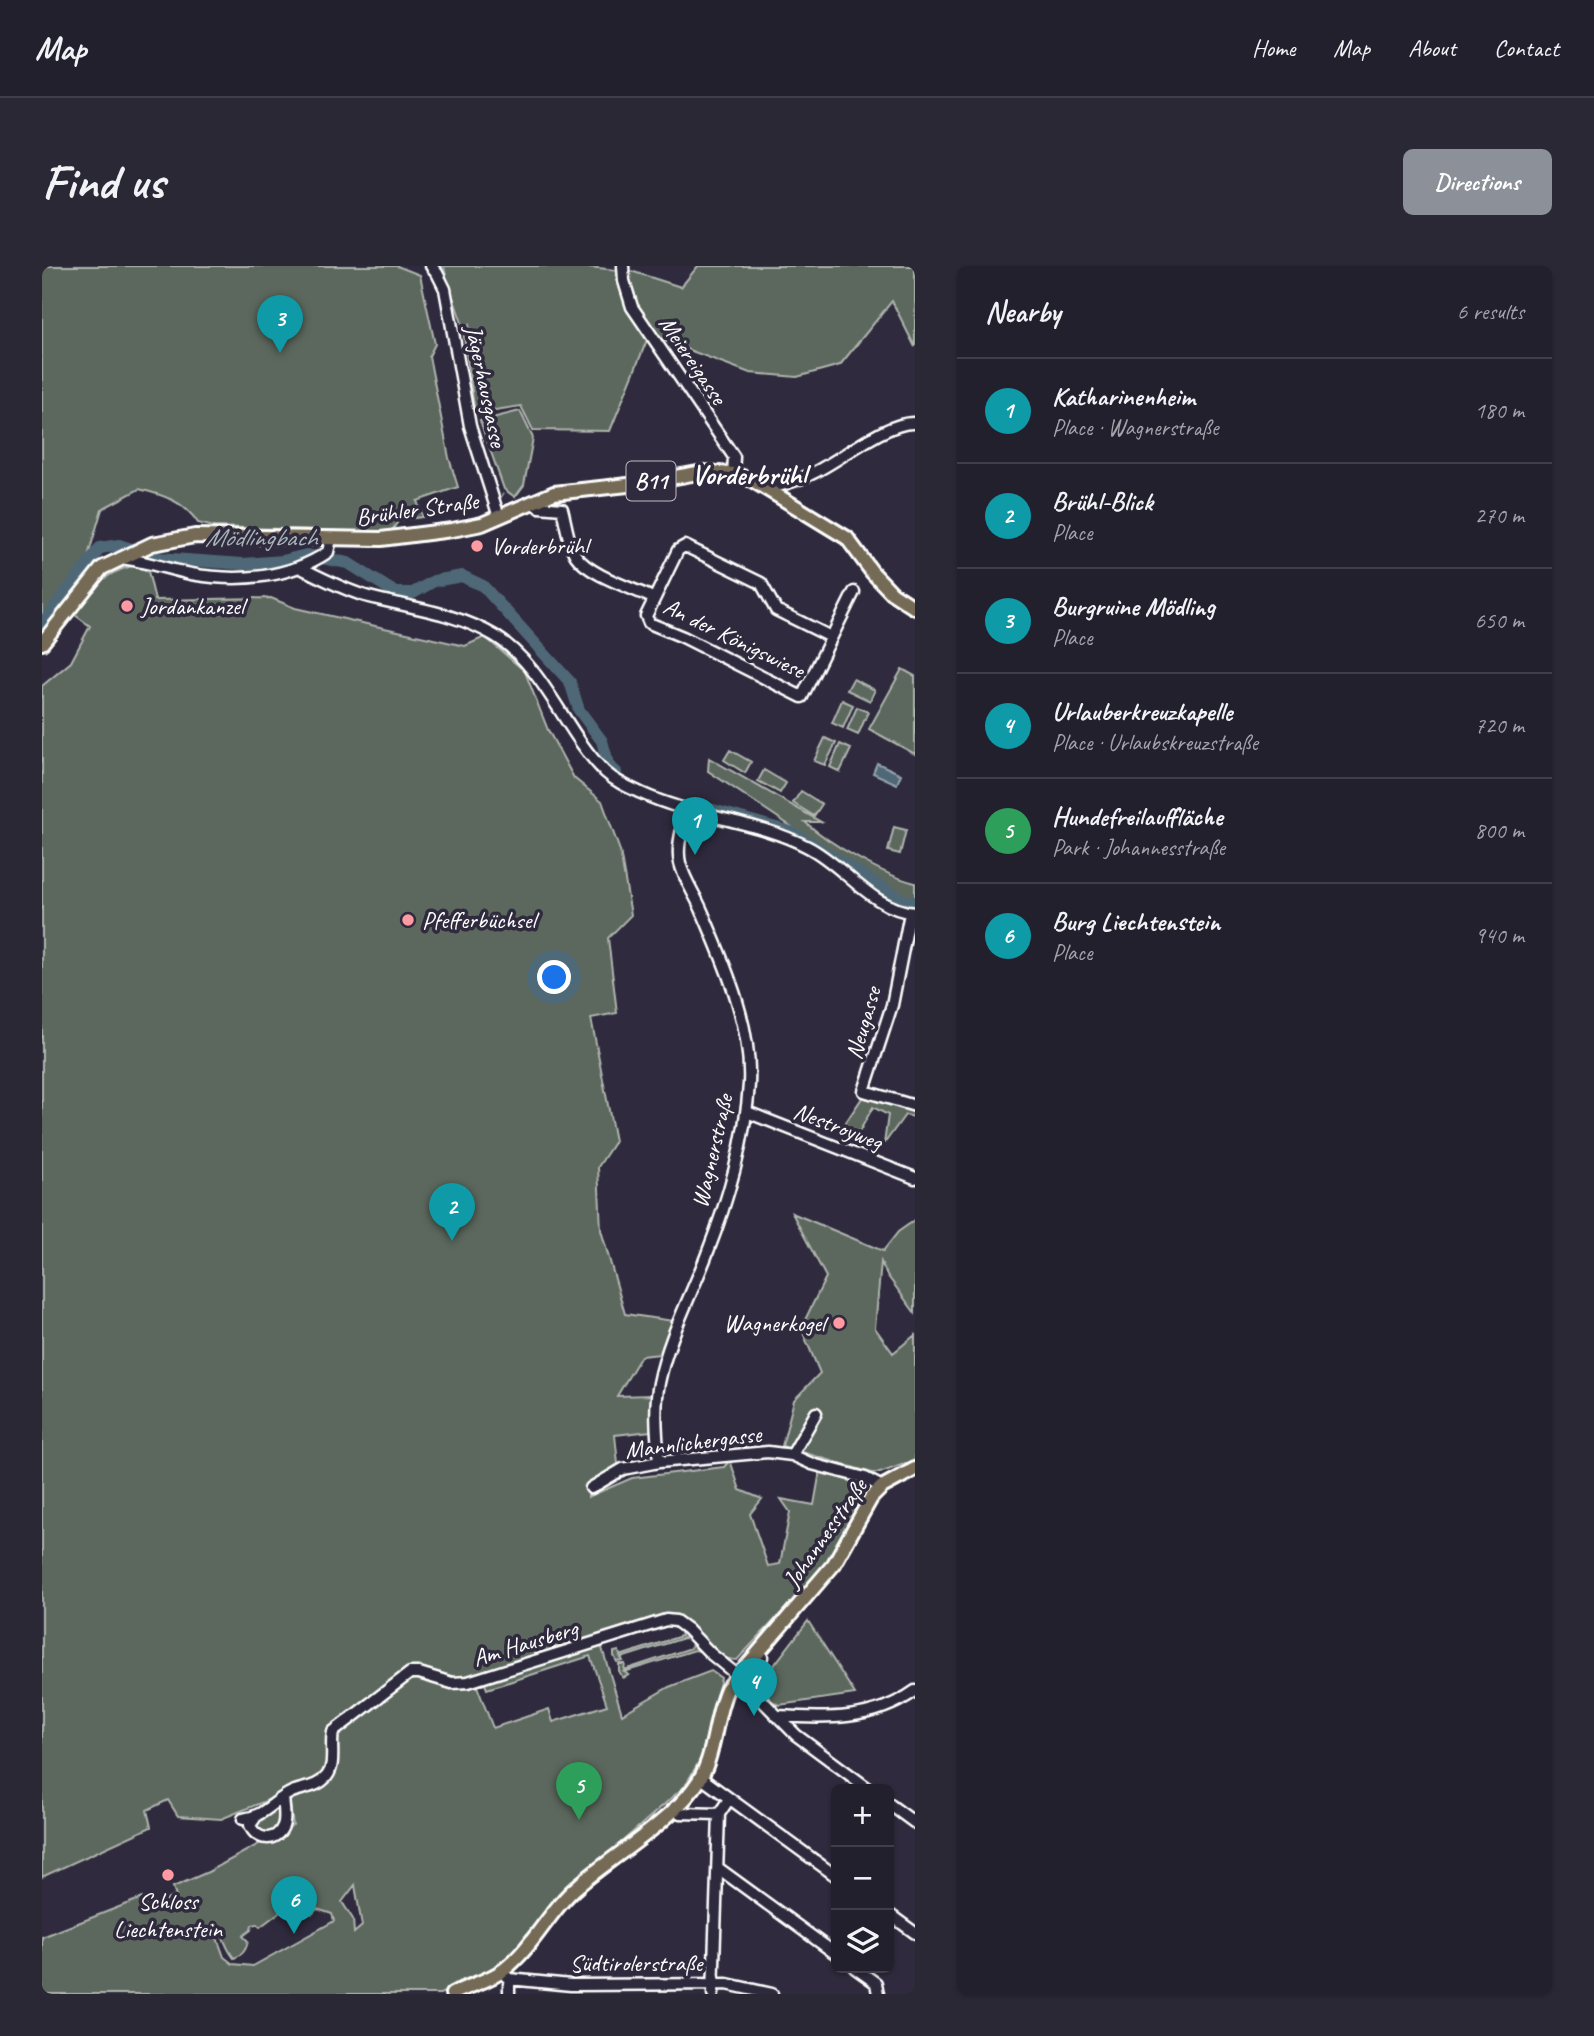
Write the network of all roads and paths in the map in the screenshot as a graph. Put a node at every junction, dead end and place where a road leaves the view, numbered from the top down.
1 (431, 266) edge
2 (623, 266) edge
3 (915, 423) edge
4 (733, 474) junction
5 (769, 489) junction
6 (531, 502) junction
7 (499, 517) junction
8 (331, 539) junction
9 (124, 556) junction
10 (305, 565) junction
11 (854, 592) dead end
12 (653, 598) junction
13 (915, 608) edge
14 (831, 637) junction
15 (42, 643) edge
16 (686, 811) junction
17 (912, 913) edge
18 (915, 1106) edge
19 (747, 1112) junction
20 (915, 1178) edge
21 (816, 1413) dead end
22 (792, 1455) junction
23 (659, 1462) junction
24 (915, 1469) edge
25 (882, 1487) junction
26 (591, 1488) dead end
27 (773, 1636) junction
28 (737, 1675) junction
29 (915, 1691) edge
30 (757, 1697) junction
31 (777, 1716) junction
32 (700, 1777) junction
33 (862, 1784) edge
34 (284, 1798) junction
35 (729, 1799) junction
36 (675, 1807) junction
37 (894, 1808) edge
38 (719, 1814) junction
39 (255, 1818) junction
40 (243, 1819) dead end
41 (915, 1823) edge
42 (718, 1868) junction
43 (831, 1872) edge
44 (894, 1918) edge
45 (915, 1933) edge
46 (831, 1950) edge
47 (862, 1973) edge
48 (505, 1975) junction
49 (713, 1989) edge
50 (572, 1990) edge
51 (452, 1994) edge
52 (509, 1994) edge
53 (772, 1994) edge
54 (878, 1994) edge

1 - 7 street, Jägerhausgasse
2 - 4 street, Meiereigasse
3 - 5 street
4 - 5 main road, Brühler Straße / B11
4 - 6 main road, Brühler Straße / B11
5 - 13 main road, Brühler Straße / B11
6 - 7 main road, Brühler Straße / B11
6 - 12 street, An der Königswiese
7 - 8 main road, Brühler Straße / B11
8 - 9 main road, Brühler Straße / B11
8 - 10 street, Brühler Straße
9 - 10 street, Brühler Straße
9 - 15 main road, Brühler Straße / B11
10 - 16 street
11 - 14 street, An der Königswiese
12 - 14 street, An der Königswiese
12 - 14 street, An der Königswiese
16 - 17 street
16 - 19 street, Wagnerstraße
17 - 18 street, Neugasse
19 - 20 street, Nestroyweg
19 - 23 street, Wagnerstraße
21 - 22 street
22 - 23 street, Mannlichergasse
22 - 25 street, Mannlichergasse
23 - 26 street, Mannlichergasse
24 - 25 main road, Johannesstraße
25 - 27 main road, Johannesstraße
27 - 28 main road, Johannesstraße
27 - 30 street
28 - 30 street
28 - 32 main road, Johannesstraße
28 - 34 street, Am Hausberg
29 - 31 street
30 - 31 street
31 - 33 street
32 - 35 street
32 - 36 main road, Johannesstraße
34 - 39 street, Am Hausberg
34 - 39 street
35 - 38 street
35 - 43 street
36 - 38 street
36 - 48 main road, Johannesstraße
37 - 41 street
38 - 42 street
39 - 40 street, Am Hausberg
42 - 46 street
42 - 49 street
44 - 45 street
47 - 54 street
48 - 50 street, Südtirolerstraße
48 - 51 main road, Johannesstraße
48 - 52 street
49 - 50 street, Südtirolerstraße
49 - 53 street, Südtirolerstraße

